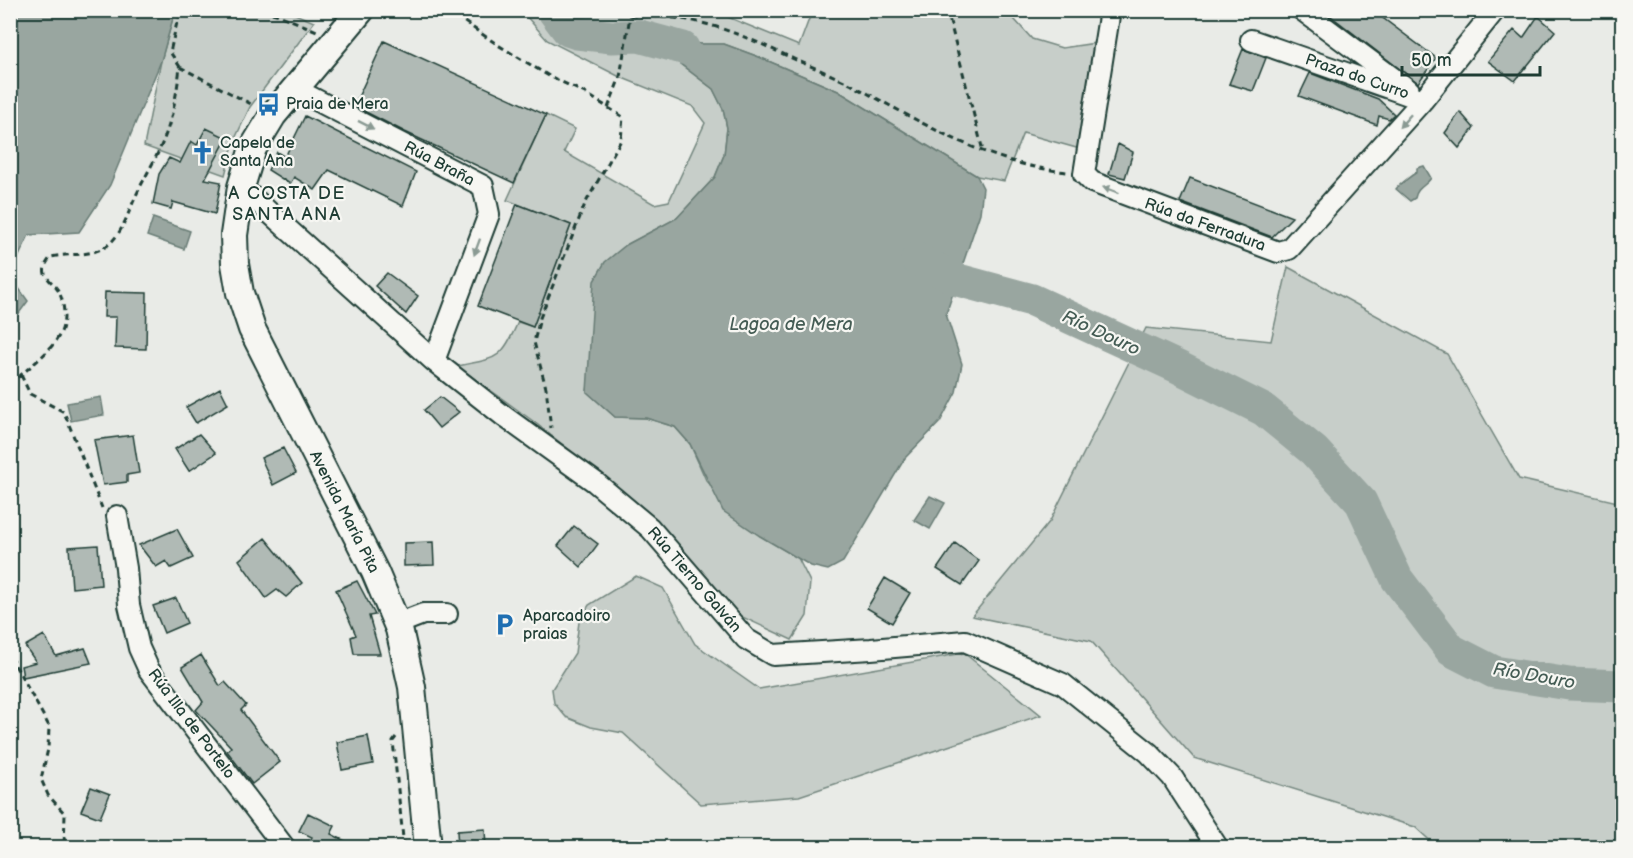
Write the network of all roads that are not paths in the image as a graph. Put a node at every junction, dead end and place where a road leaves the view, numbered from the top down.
1 (361, 10) edge
2 (1110, 10) edge
3 (1302, 10) edge
4 (1495, 10) edge
5 (1251, 40) dead end
6 (295, 89) junction
7 (1423, 100) junction
8 (241, 187) junction
9 (434, 361) junction
10 (117, 516) road end
11 (447, 614) dead end
12 (397, 624) junction
13 (285, 848) edge
14 (428, 848) edge
15 (1218, 848) edge

1 - 6 main road, Avenida María Pita
7 -> 2 street, Rúa da Ferradura
3 - 7 street, Praza do Curro
4 - 7 street, Rúa da Ferradura
5 - 7 street, Praza do Curro
6 - 8 main road, Avenida María Pita
6 -> 9 street, Rúa Braña
8 - 9 street, Rúa Tierno Galván
8 - 12 main road, Avenida María Pita
9 - 15 street, Rúa Tierno Galván
10 - 13 street, Rúa Illa de Portelo
11 - 12 street
12 - 14 main road, Avenida María Pita

